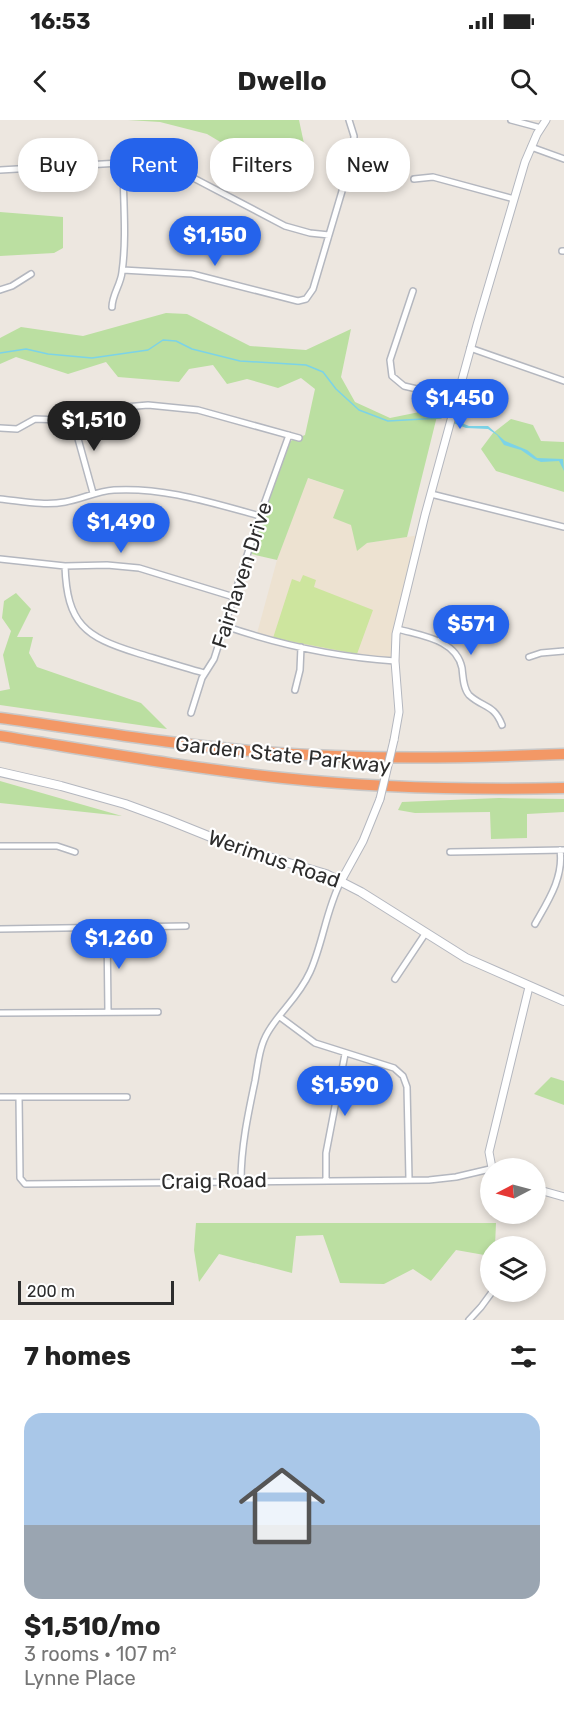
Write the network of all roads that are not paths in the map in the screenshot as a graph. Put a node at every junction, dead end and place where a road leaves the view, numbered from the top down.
1 (349, 120) edge
2 (511, 120) edge
3 (546, 120) edge
4 (541, 128) junction
5 (531, 147) junction
6 (564, 159) edge
7 (110, 164) edge
8 (0, 170) edge
9 (414, 179) dead end
10 (198, 181) edge
11 (123, 192) edge
12 (514, 199) junction
13 (329, 235) junction
14 (123, 270) junction
15 (31, 274) dead end
16 (0, 290) edge
17 (413, 291) dead end
18 (111, 307) dead end
19 (470, 348) junction
20 (564, 381) edge
21 (456, 398) junction
22 (72, 417) junction
23 (0, 428) edge
24 (289, 435) junction
25 (299, 438) dead end
26 (93, 493) junction
27 (431, 494) junction
28 (0, 499) edge
29 (260, 516) junction
30 (564, 527) edge
31 (0, 559) edge
32 (65, 566) junction
33 (234, 597) junction
34 (225, 626) junction
35 (504, 627) dead end
36 (398, 629) junction
37 (440, 641) junction
38 (301, 647) junction
39 (564, 651) edge
40 (529, 657) dead end
41 (395, 661) junction
42 (204, 673) junction
43 (295, 690) dead end
44 (191, 713) dead end
45 (0, 718) edge
46 (502, 725) dead end
47 (0, 736) edge
48 (564, 754) edge
49 (0, 772) edge
50 (564, 788) edge
51 (0, 846) edge
52 (562, 850) edge
53 (75, 852) dead end
54 (450, 852) dead end
55 (341, 881) junction
56 (535, 924) dead end
57 (186, 926) dead end
58 (107, 928) junction
59 (0, 929) edge
60 (425, 934) junction
61 (395, 979) dead end
62 (529, 987) junction
63 (564, 1002) edge
64 (108, 1012) junction
65 (158, 1012) dead end
66 (0, 1013) edge
67 (280, 1017) junction
68 (345, 1054) junction
69 (0, 1097) edge
70 (19, 1097) junction
71 (127, 1097) dead end
72 (490, 1158) edge
73 (480, 1172) edge
74 (409, 1179) junction
75 (326, 1180) junction
76 (241, 1181) junction
77 (546, 1192) edge
78 (564, 1197) edge
79 (485, 1302) edge
80 (469, 1320) edge

1 - 13 street
2 - 4 street
3 - 4 street
4 - 5 street
5 - 6 street
5 - 12 street
7 - 8 street
9 - 12 street
10 - 13 street
11 - 14 street
12 - 19 street
13 - 14 street
14 - 18 street
15 - 16 street
17 - 21 street
19 - 20 street
19 - 21 street
21 - 27 street
22 - 23 street
22 - 24 street
22 - 26 street
24 - 25 street
24 - 29 street, Fairhaven Drive
26 - 28 street
26 - 29 street
27 - 30 street
27 - 36 street
29 - 33 street, Fairhaven Drive
31 - 32 street
32 - 33 street
32 - 42 street
33 - 34 street, Fairhaven Drive
34 - 38 street
34 - 42 street, Fairhaven Drive
35 - 37 street
36 - 37 street
36 - 41 street
37 - 46 street
38 - 41 street
38 - 43 street
39 - 40 street
41 - 55 street, bridge
42 - 44 street, Fairhaven Drive
45 - 48 highway, Garden State Parkway
47 - 50 highway, Garden State Parkway
49 - 55 main road, Werimus Road
51 - 53 street
52 - 54 street
52 - 56 street
55 - 60 main road, Werimus Road
55 - 67 street
57 - 58 street
58 - 59 street
58 - 64 street
60 - 61 street
60 - 62 main road, Werimus Road
62 - 63 main road, Werimus Road
62 - 72 street
64 - 65 street
64 - 66 street
67 - 68 street
67 - 76 street
68 - 74 street
68 - 75 street
69 - 70 street
70 - 71 street
70 - 76 street, Craig Road
73 - 74 street, Craig Road
74 - 75 street, Craig Road
75 - 76 street, Craig Road
77 - 78 street
79 - 80 street

